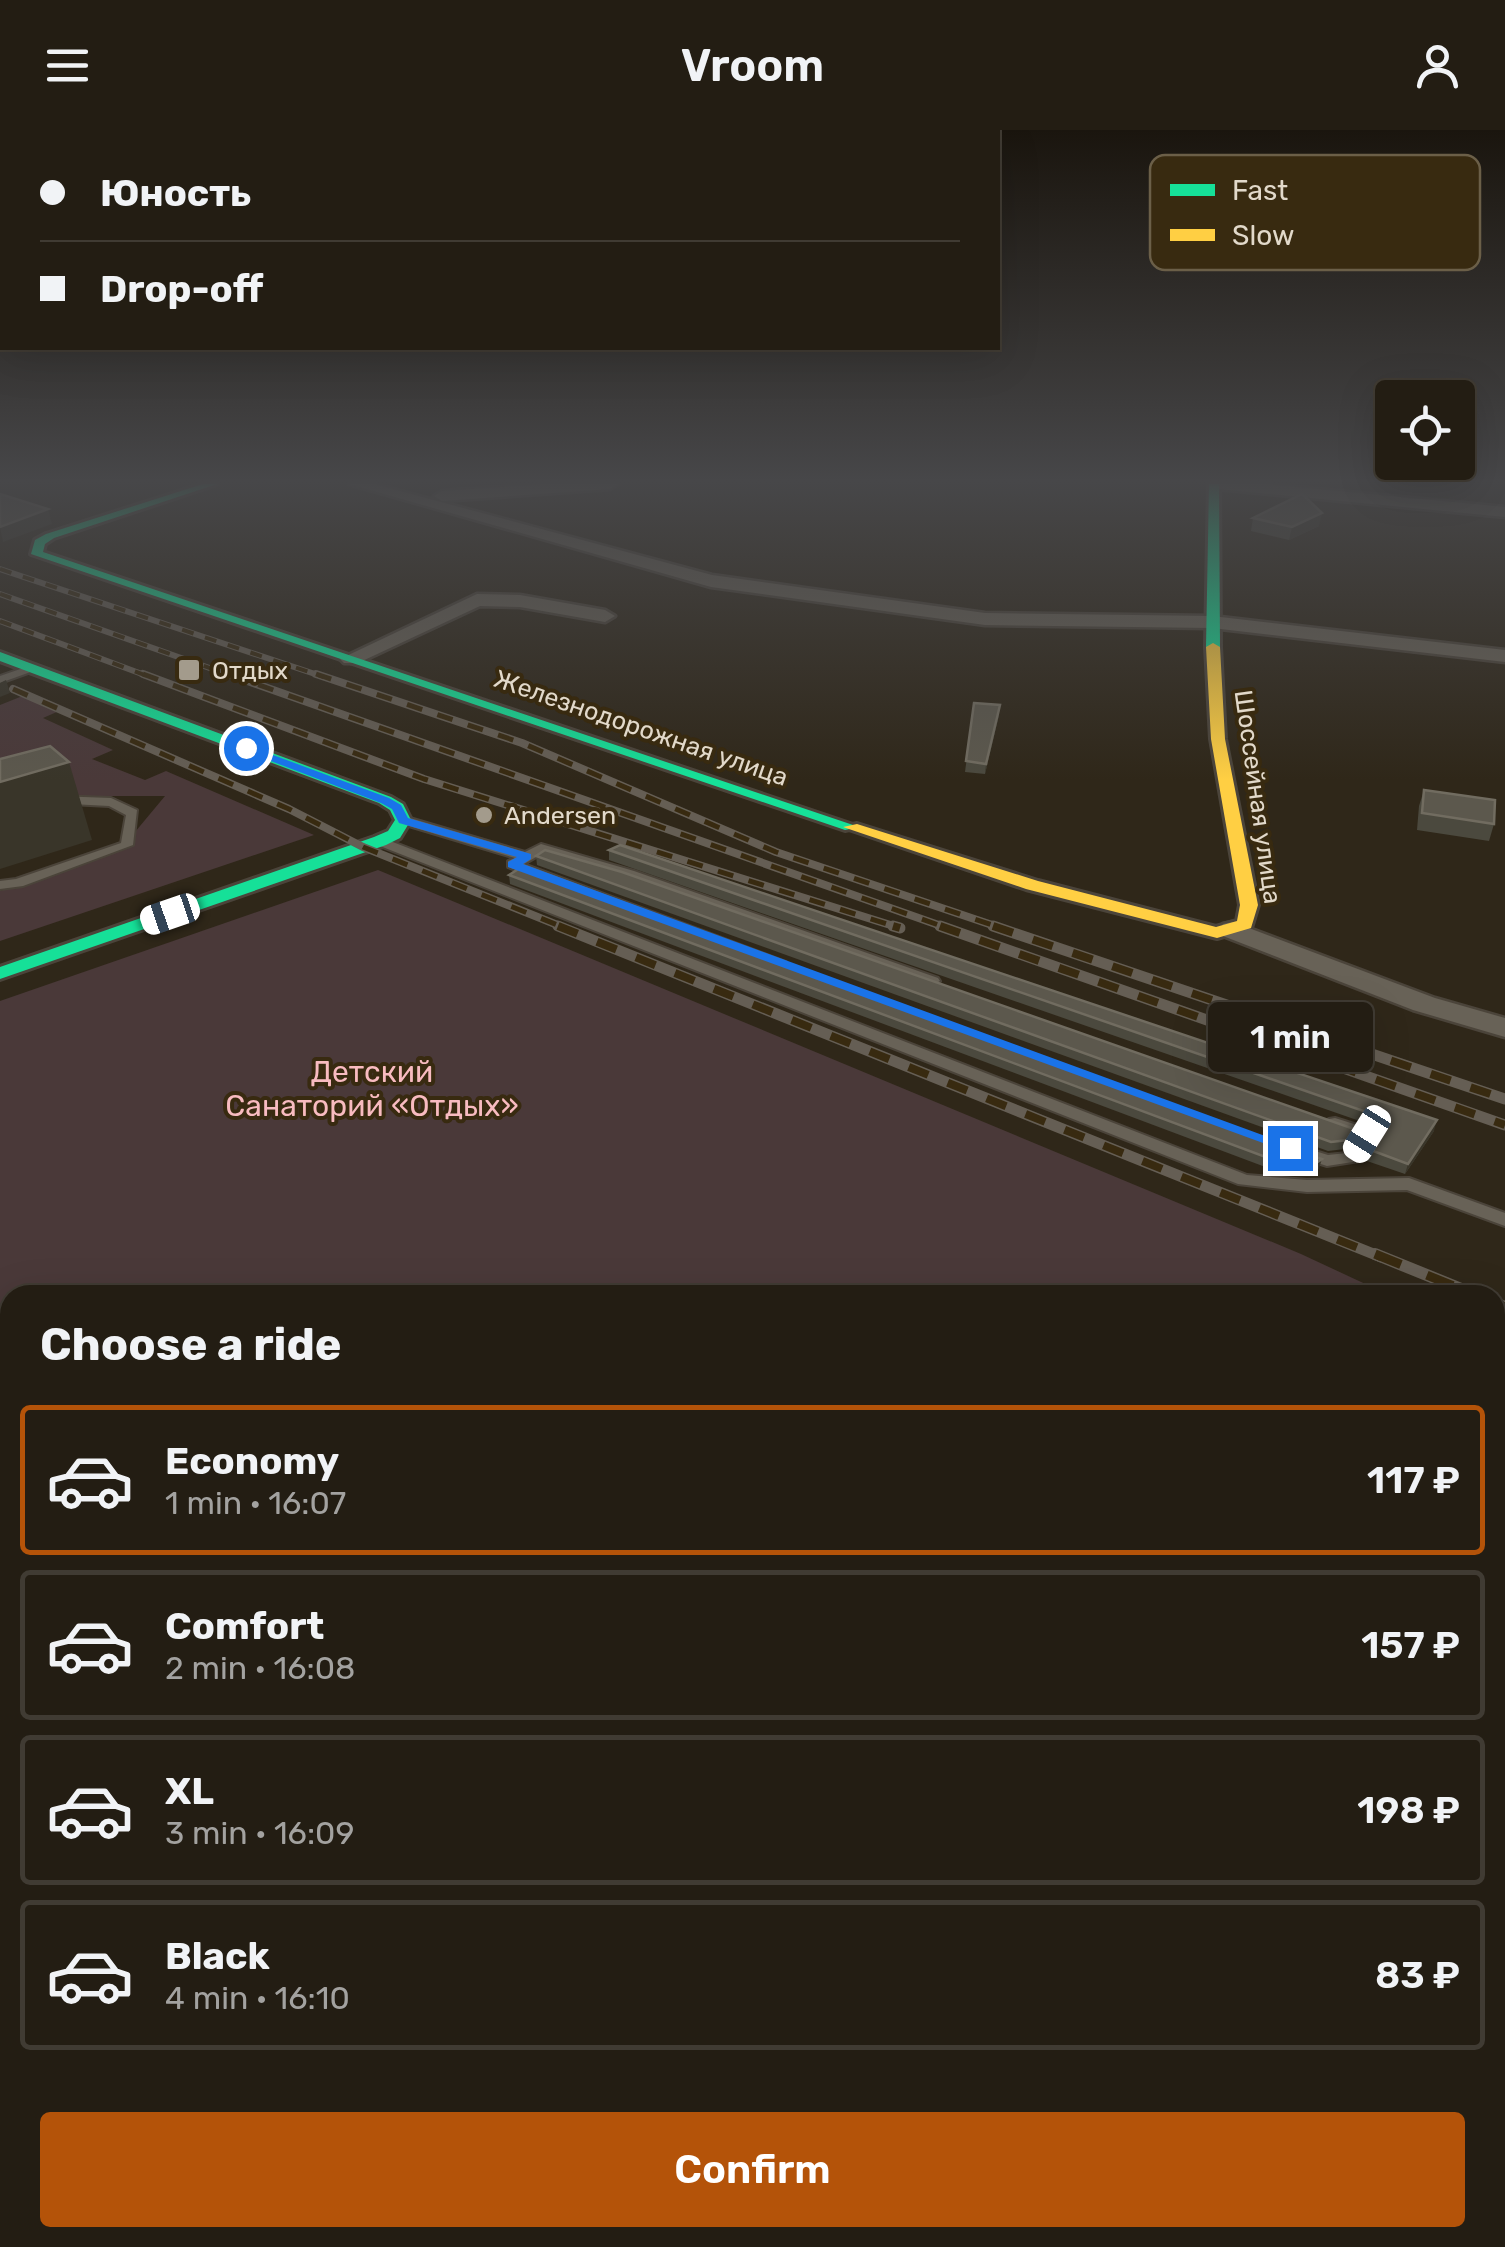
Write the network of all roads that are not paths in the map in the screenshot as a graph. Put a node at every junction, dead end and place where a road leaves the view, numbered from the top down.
1 (139, 583) edge
2 (731, 583) edge
3 (1213, 583) edge
4 (606, 616) dead end
5 (1212, 622) junction
6 (0, 656) edge
7 (1505, 656) edge
8 (350, 659) junction
9 (32, 668) junction
10 (0, 680) edge
11 (36, 803) edge
12 (400, 814) junction
13 (380, 841) junction
14 (527, 856) junction
15 (0, 885) edge
16 (1233, 930) junction
17 (790, 966) edge
18 (0, 973) edge
19 (942, 984) edge
20 (1505, 1028) edge
21 (1312, 1115) edge
22 (1290, 1148) edge
23 (1505, 1220) edge

1 - 8 street, Железнодорожная улица
2 - 5 street
3 - 5 street, Шоссейная улица
4 - 8 street
5 - 7 street
5 - 16 street, Шоссейная улица
6 - 9 street
8 - 16 street, Железнодорожная улица
9 - 10 lane
9 - 12 street
11 - 15 lane
12 - 13 street
12 - 14 lane
13 - 18 street
13 - 23 lane
14 - 17 lane
14 - 19 lane
16 - 20 street
21 - 22 lane

